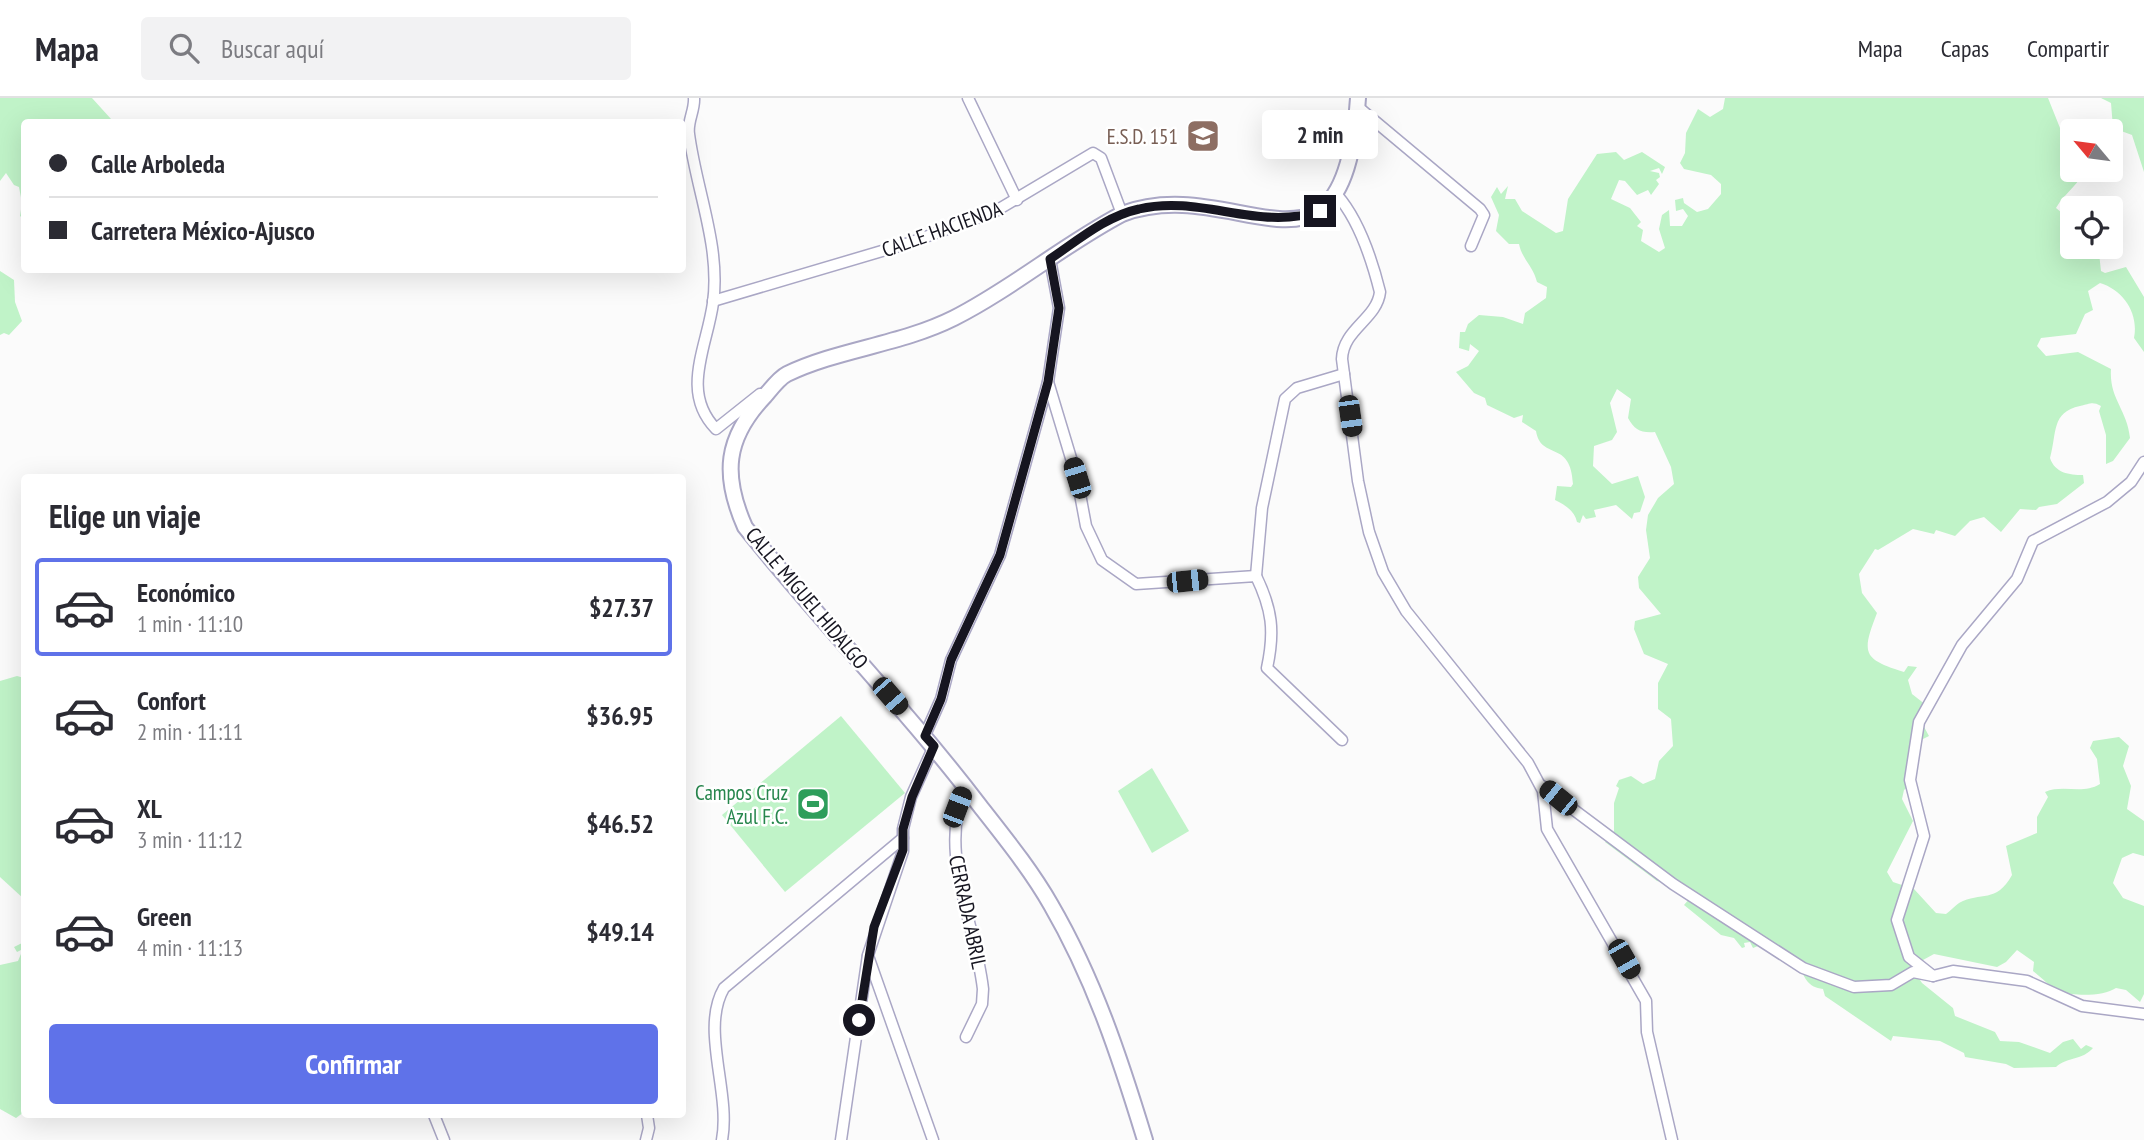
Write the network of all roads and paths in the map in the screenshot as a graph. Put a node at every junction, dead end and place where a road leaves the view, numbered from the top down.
1 (694, 98) edge
2 (968, 98) edge
3 (1358, 102) edge
4 (1337, 195) junction
5 (1017, 200) junction
6 (1122, 214) junction
7 (1471, 246) dead end
8 (1050, 259) junction
9 (713, 301) junction
10 (1344, 374) junction
11 (785, 375) junction
12 (1048, 382) junction
13 (2144, 462) edge
14 (1256, 576) junction
15 (1342, 740) dead end
16 (930, 741) junction
17 (1539, 783) junction
18 (965, 786) junction
19 (903, 838) junction
20 (868, 955) junction
21 (1933, 976) junction
22 (2144, 1014) edge
23 (966, 1037) dead end
24 (435, 1118) edge
25 (647, 1118) edge
26 (444, 1140) edge
27 (646, 1140) edge
28 (722, 1140) edge
29 (841, 1140) edge
30 (933, 1140) edge
31 (1145, 1140) edge
32 (1672, 1140) edge

1 - 9 street
2 - 5 street
3 - 4 main road
3 - 7 street
4 - 6 main road
4 - 10 street
5 - 6 street, CALLE HACIENDA
5 - 9 street, CALLE HACIENDA
6 - 8 main road
8 - 11 main road
8 - 12 street
9 - 11 street
10 - 14 street
10 - 17 street
11 - 16 main road, CALLE MIGUEL HIDALGO
12 - 14 street
12 - 16 street
13 - 21 street
14 - 15 street
16 - 18 main road, CALLE MIGUEL HIDALGO
16 - 19 street
17 - 21 street
17 - 32 street
18 - 23 street, CERRADA ABRIL
18 - 31 main road, CALLE MIGUEL HIDALGO
19 - 20 street
19 - 28 street
20 - 29 street
20 - 30 street
21 - 22 street
24 - 26 street
25 - 27 street

